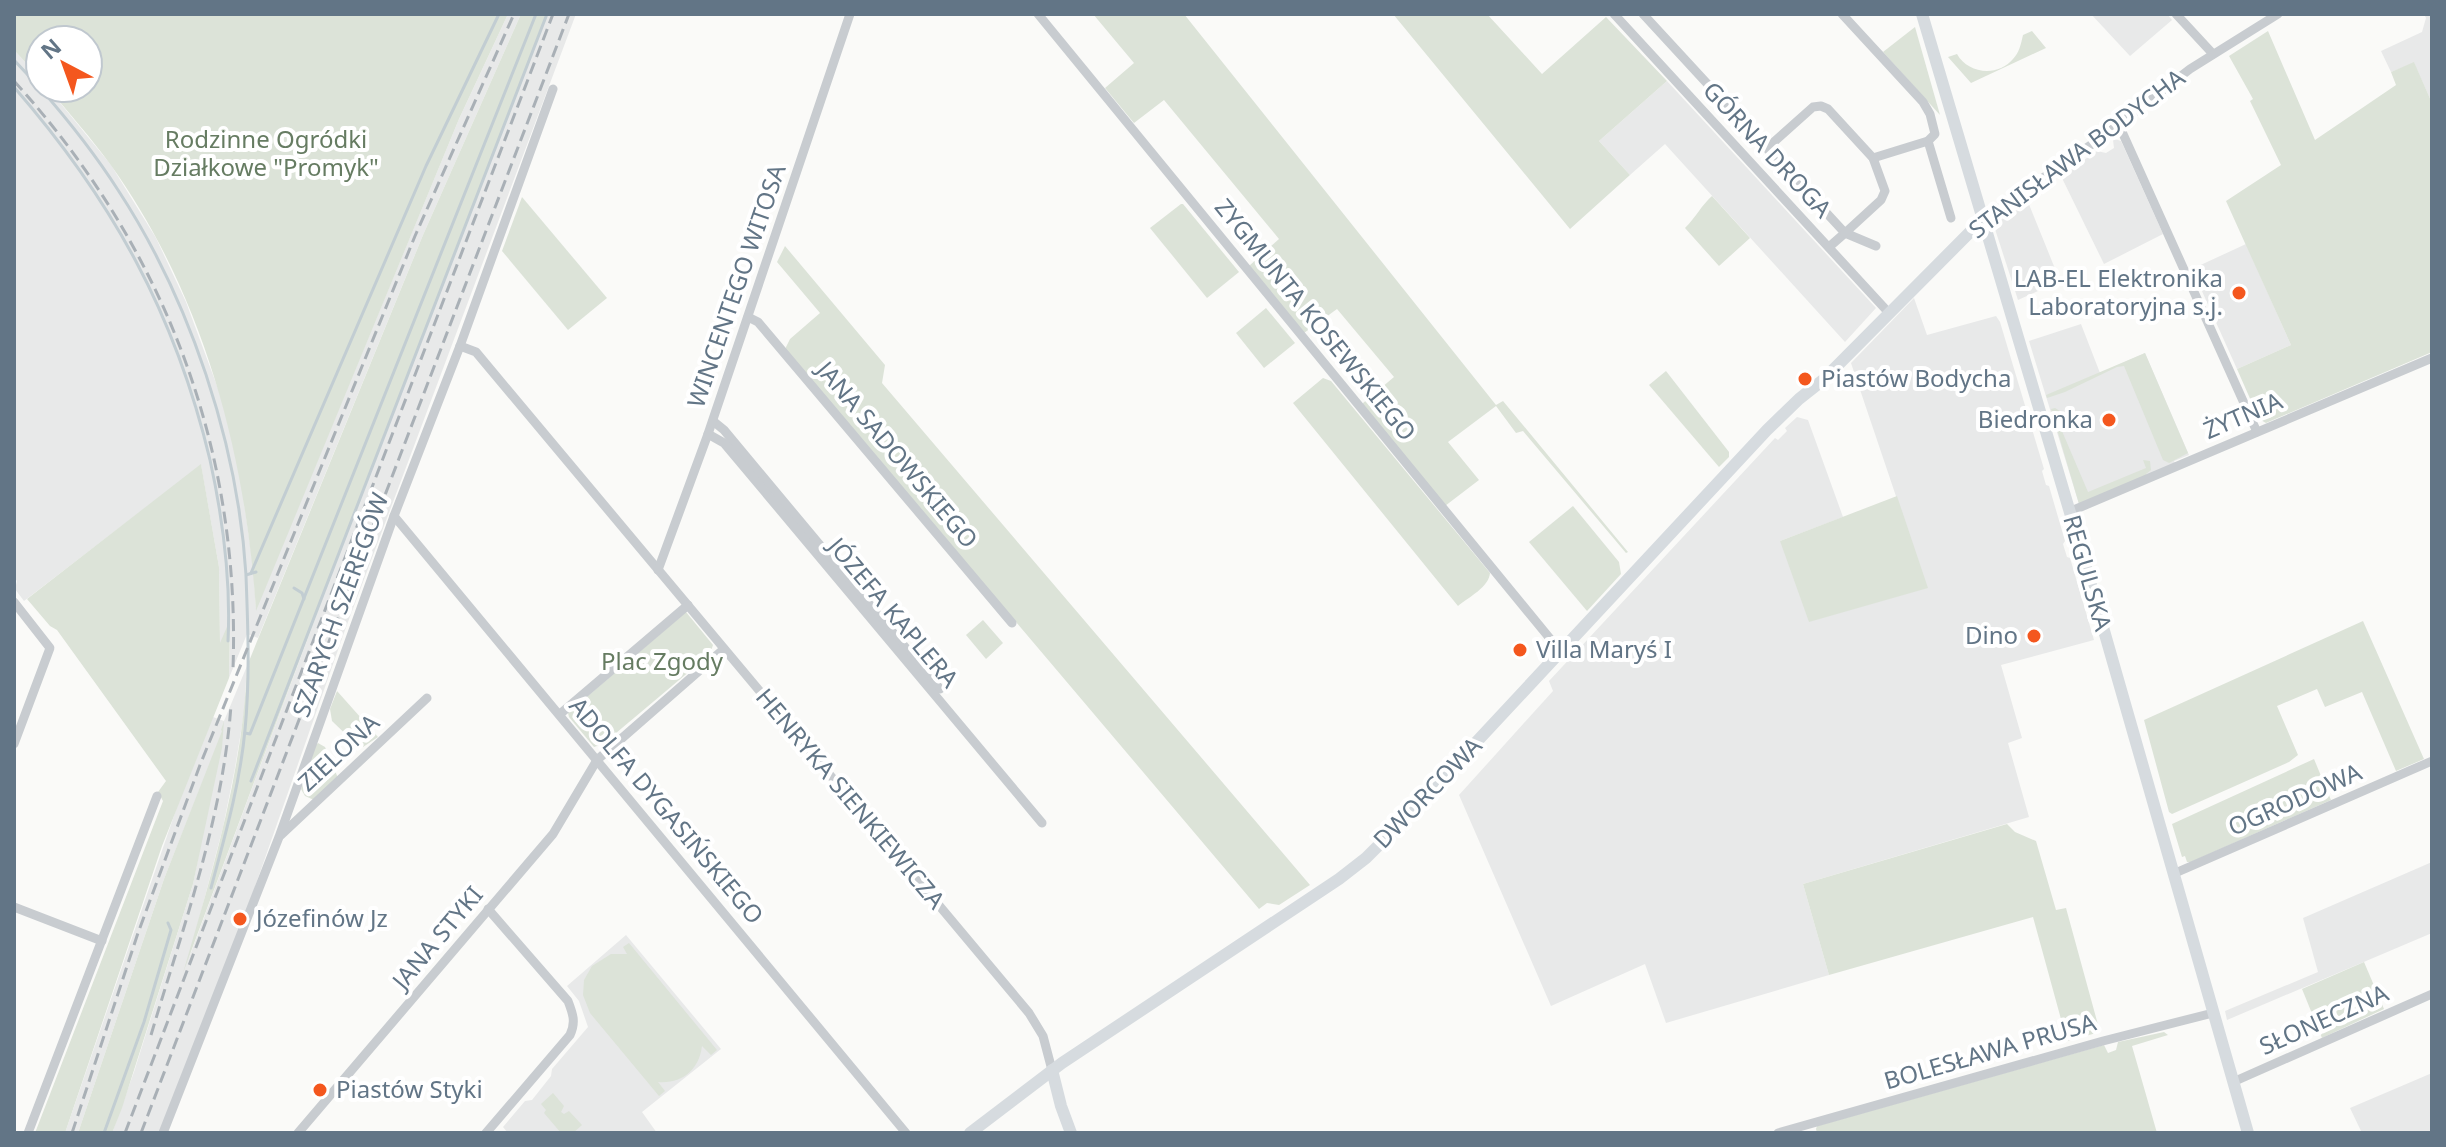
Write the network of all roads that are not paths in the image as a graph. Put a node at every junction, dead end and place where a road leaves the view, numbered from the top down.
1 (850, 14) edge
2 (1038, 14) edge
3 (1614, 14) edge
4 (1643, 14) edge
5 (1842, 14) edge
6 (1922, 14) edge
7 (2176, 14) edge
8 (2278, 14) edge
9 (2213, 54) junction
10 (553, 89) dead end
11 (2119, 125) junction
12 (1928, 141) junction
13 (1767, 148) junction
14 (1873, 158) junction
15 (1951, 218) dead end
16 (1982, 220) junction
17 (1845, 233) junction
18 (1876, 246) dead end
19 (1829, 247) junction
20 (1889, 313) junction
21 (748, 317) junction
22 (460, 346) junction
23 (2432, 358) edge
24 (1823, 380) joint
25 (713, 421) junction
26 (2257, 432) junction
27 (708, 434) junction
28 (2069, 512) junction
29 (394, 516) junction
30 (658, 570) junction
31 (14, 602) edge
32 (688, 605) junction
33 (1012, 623) dead end
34 (724, 649) junction
35 (1561, 652) junction
36 (940, 689) dead end
37 (427, 698) dead end
38 (560, 714) junction
39 (14, 744) edge
40 (597, 760) junction
41 (2432, 761) edge
42 (157, 796) dead end
43 (1042, 823) dead end
44 (279, 837) junction
45 (2173, 874) junction
46 (14, 907) edge
47 (488, 909) junction
48 (102, 941) junction
49 (2432, 994) edge
50 (2213, 1013) junction
51 (1052, 1070) junction
52 (2233, 1082) junction
53 (28, 1133) edge
54 (163, 1133) edge
55 (298, 1133) edge
56 (486, 1133) edge
57 (906, 1133) edge
58 (970, 1133) edge
59 (1071, 1133) edge
60 (1778, 1133) edge
61 (2248, 1133) edge

1 - 21 street, WINCENTEGO WITOSA
2 - 35 street, ZYGMUNTA KOSEWSKIEGO
3 - 19 street, GÓRNA DROGA
4 - 13 street
5 - 12 street
6 - 16 street, REGULSKA
7 - 9 street
8 - 9 street, STANISŁAWA BODYCHA
9 - 11 street, STANISŁAWA BODYCHA
10 - 22 street, SZARYCH SZEREGÓW
11 - 16 street, STANISŁAWA BODYCHA
11 - 26 street
12 - 14 street
12 - 15 street
13 - 14 street
13 - 17 street
14 - 17 street
16 - 20 street, STANISŁAWA BODYCHA
16 - 28 street, REGULSKA
17 - 18 street
17 - 19 street
19 - 20 street, GÓRNA DROGA
20 - 24 street, STANISŁAWA BODYCHA
21 - 25 street, WINCENTEGO WITOSA
21 - 33 street, JANA SADOWSKIEGO
22 - 29 street, SZARYCH SZEREGÓW
22 - 30 street, HENRYKA SIENKIEWICZA
23 - 26 street, ŻYTNIA
24 - 35 street, DWORCOWA
25 - 27 street, WINCENTEGO WITOSA
25 - 36 street, JÓZEFA KAPLERA
26 - 28 street, ŻYTNIA
27 - 30 street, WINCENTEGO WITOSA
27 - 43 street, JÓZEFA KAPLERA
28 - 45 street, REGULSKA
29 - 38 street, ADOLFA DYGASIŃSKIEGO
29 - 44 street, SZARYCH SZEREGÓW
30 - 32 street, HENRYKA SIENKIEWICZA
31 - 39 street
32 - 34 street, HENRYKA SIENKIEWICZA
32 - 38 street
34 - 40 street
34 - 51 street, HENRYKA SIENKIEWICZA
35 - 51 street, DWORCOWA
37 - 44 street, ZIELONA
38 - 40 street, ADOLFA DYGASIŃSKIEGO
40 - 47 street, JANA STYKI
40 - 57 street, ADOLFA DYGASIŃSKIEGO
41 - 45 street, OGRODOWA
42 - 48 street
44 - 54 street, SZARYCH SZEREGÓW
45 - 50 street, REGULSKA
46 - 48 street
47 - 55 street, JANA STYKI
47 - 56 street
48 - 53 street
49 - 52 street, SŁONECZNA
50 - 52 street, REGULSKA
50 - 60 street, BOLESŁAWA PRUSA
51 - 58 street, DWORCOWA
51 - 59 street, HENRYKA SIENKIEWICZA
52 - 61 street, REGULSKA

